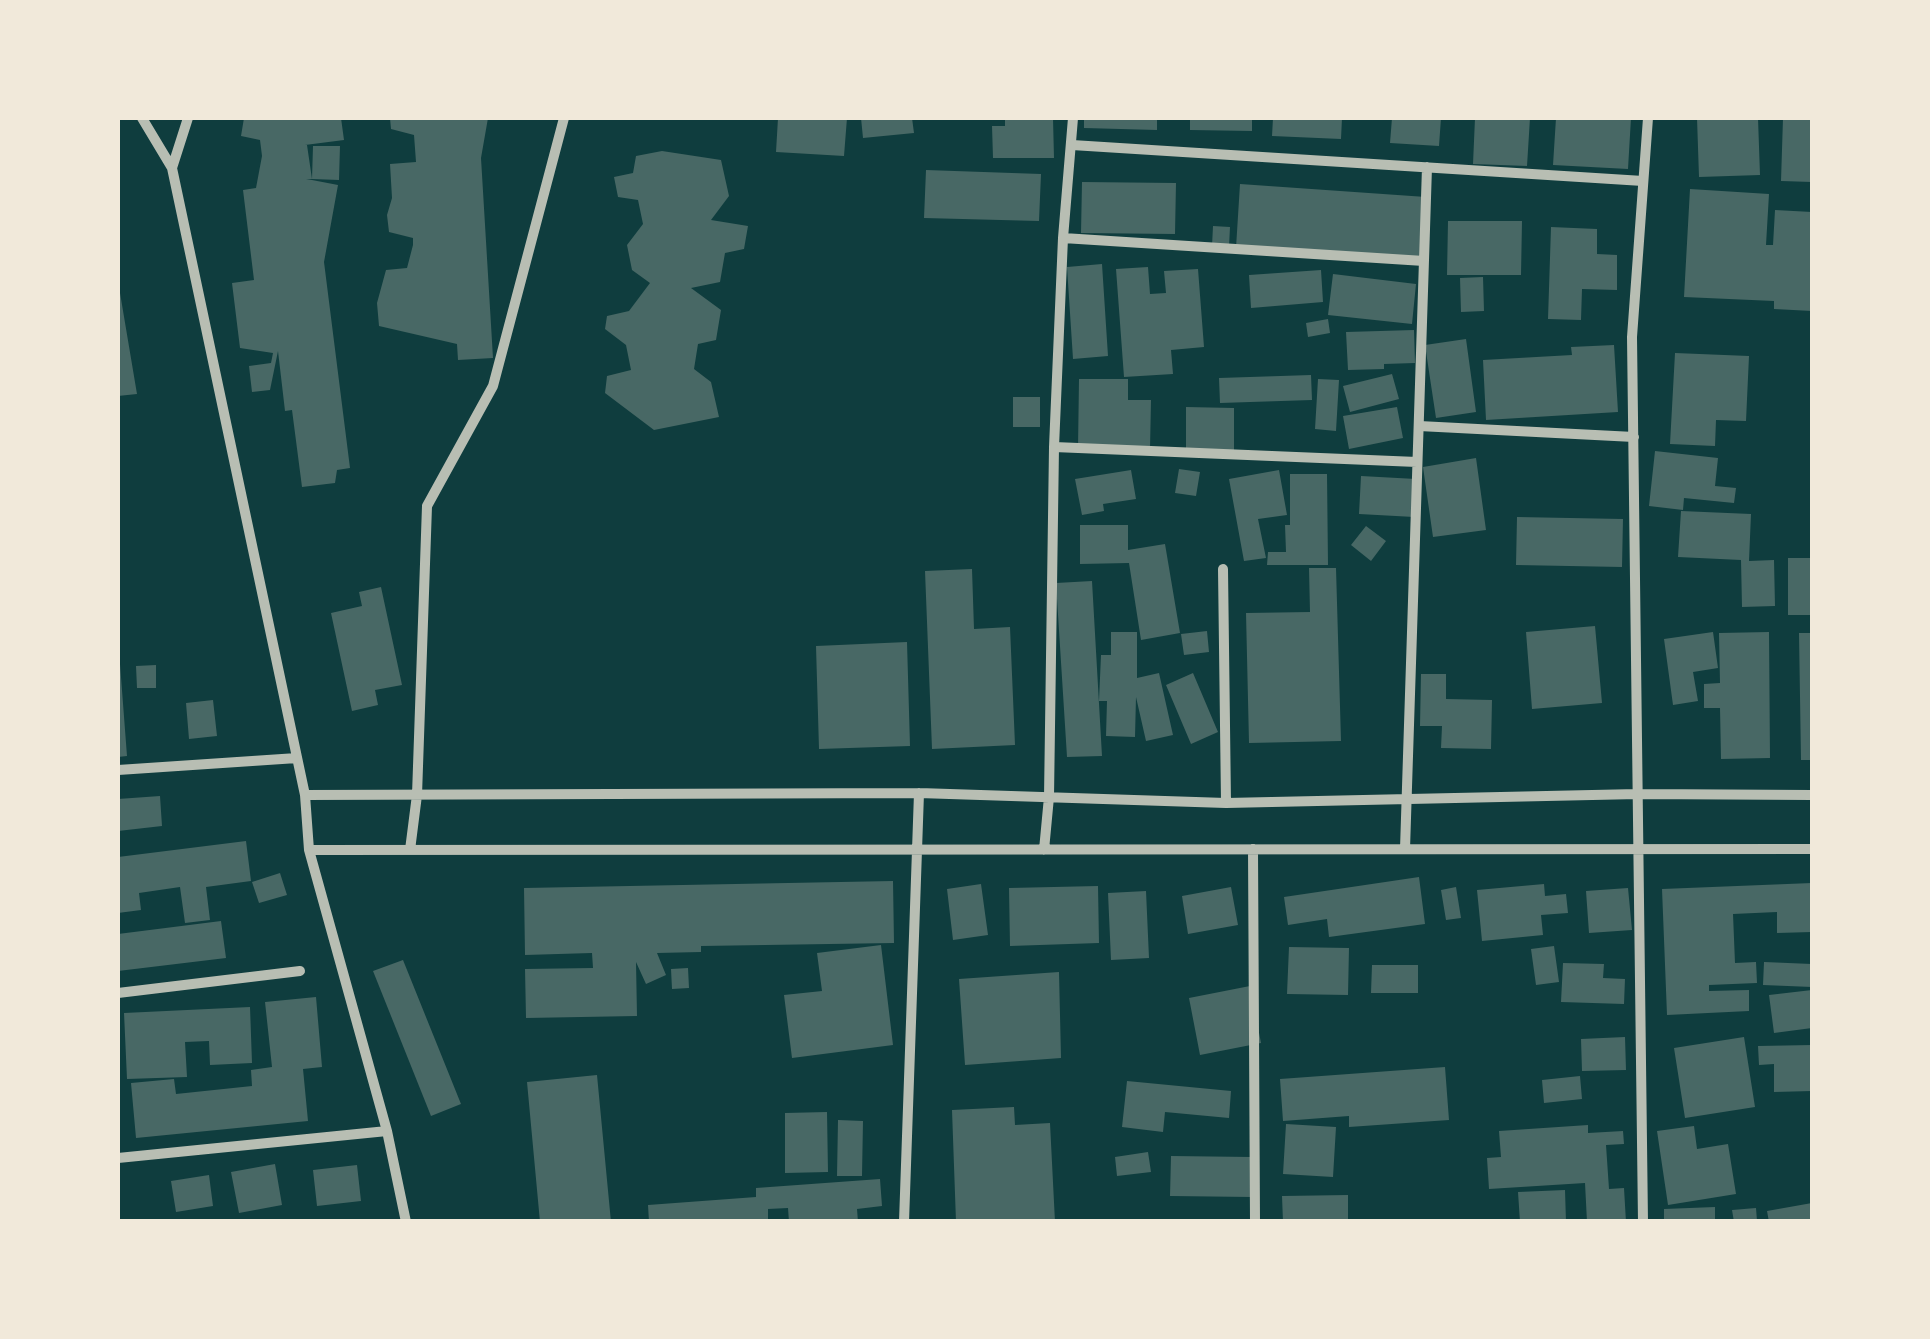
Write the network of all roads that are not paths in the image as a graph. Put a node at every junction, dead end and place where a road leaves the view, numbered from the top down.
1 (142, 118) edge
2 (188, 118) edge
3 (564, 118) edge
4 (1073, 118) edge
5 (1648, 118) edge
6 (1072, 144) junction
7 (172, 168) junction
8 (1427, 168) junction
9 (1644, 181) junction
10 (1063, 238) junction
11 (1424, 261) junction
12 (1419, 426) junction
13 (1634, 437) junction
14 (1054, 446) junction
15 (1418, 462) junction
16 (1223, 569) dead end
17 (297, 758) junction
18 (118, 770) edge
19 (919, 793) junction
20 (1638, 794) junction
21 (305, 795) junction
22 (417, 795) junction
23 (1812, 795) edge
24 (1407, 797) junction
25 (1049, 798) junction
26 (1226, 802) junction
27 (918, 848) junction
28 (1254, 849) junction
29 (1405, 849) junction
30 (1639, 849) junction
31 (1812, 849) edge
32 (309, 850) junction
33 (410, 850) junction
34 (1044, 850) junction
35 (300, 972) dead end
36 (118, 993) edge
37 (387, 1132) junction
38 (118, 1158) edge
39 (406, 1222) edge
40 (904, 1222) edge
41 (1255, 1222) edge
42 (1643, 1222) edge

1 - 7 street
2 - 7 street
3 - 22 street
4 - 6 street
5 - 9 street
6 - 8 street
6 - 10 street
7 - 17 street
8 - 9 street
8 - 11 street
9 - 13 street
10 - 11 street
10 - 14 street
11 - 12 street
12 - 13 street
12 - 15 street
13 - 20 street
14 - 15 street
14 - 25 street
15 - 24 street
16 - 26 street
17 - 18 street
17 - 21 street
19 - 22 street
19 - 25 street
19 - 27 street
20 - 23 street
20 - 24 street
20 - 30 street
21 - 22 street
21 - 32 street
22 - 33 street
24 - 26 street
24 - 29 street
25 - 26 street
25 - 34 street
27 - 33 street
27 - 34 street
27 - 40 street
28 - 29 street
28 - 34 street
28 - 41 street
29 - 30 street
30 - 31 street
30 - 42 street
32 - 33 street
32 - 37 street
35 - 36 street
37 - 38 street
37 - 39 street

